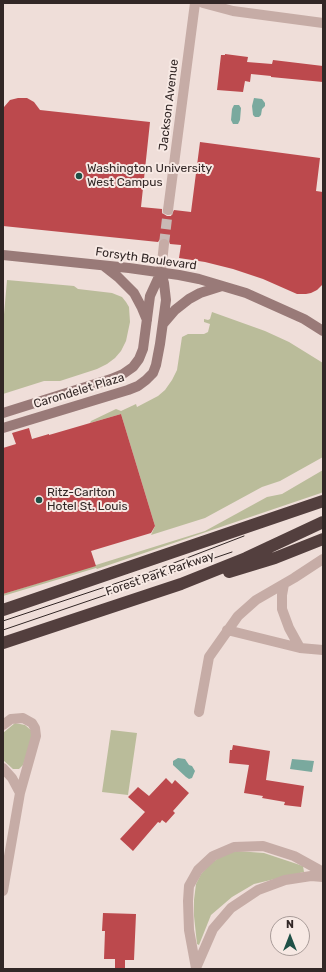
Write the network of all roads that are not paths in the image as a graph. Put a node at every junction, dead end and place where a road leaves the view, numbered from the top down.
1 (195, 3) edge
2 (203, 3) edge
3 (323, 23) edge
4 (168, 210) tunnel mouth
5 (164, 244) tunnel mouth
6 (3, 255) edge
7 (102, 265) junction
8 (161, 272) junction
9 (222, 286) junction
10 (147, 321) junction
11 (163, 324) junction
12 (323, 331) edge
13 (3, 413) edge
14 (3, 428) edge
15 (323, 501) edge
16 (323, 522) edge
17 (323, 539) edge
18 (323, 559) edge
19 (181, 584) junction
20 (284, 584) junction
21 (3, 610) edge
22 (227, 630) junction
23 (3, 642) edge
24 (300, 648) junction
25 (323, 650) edge
26 (199, 712) dead end
27 (3, 725) edge
28 (3, 768) edge
29 (20, 793) junction
30 (323, 872) edge
31 (323, 877) edge
32 (3, 891) edge
33 (196, 968) edge

1 - 4 street, Jackson Avenue
2 - 3 street
5 - 8 street
6 - 7 street, Forsyth Boulevard
7 - 8 street, Forsyth Boulevard
7 - 10 street
8 - 9 street, Forsyth Boulevard
8 - 10 street, Carondelet Plaza
8 - 11 street, Carondelet Plaza
9 - 11 street
9 - 12 street, Forsyth Boulevard
10 - 13 street, Carondelet Plaza
11 - 14 street, Carondelet Plaza
15 - 21 highway, Forest Park Parkway
16 - 19 highway, Forest Park Parkway
17 - 19 highway
18 - 20 street
19 - 23 highway, Forest Park Parkway
20 - 22 street
20 - 24 street
22 - 24 street
22 - 26 street
24 - 25 street
27 - 29 street
28 - 29 street
29 - 32 street
30 - 33 street
31 - 33 street

